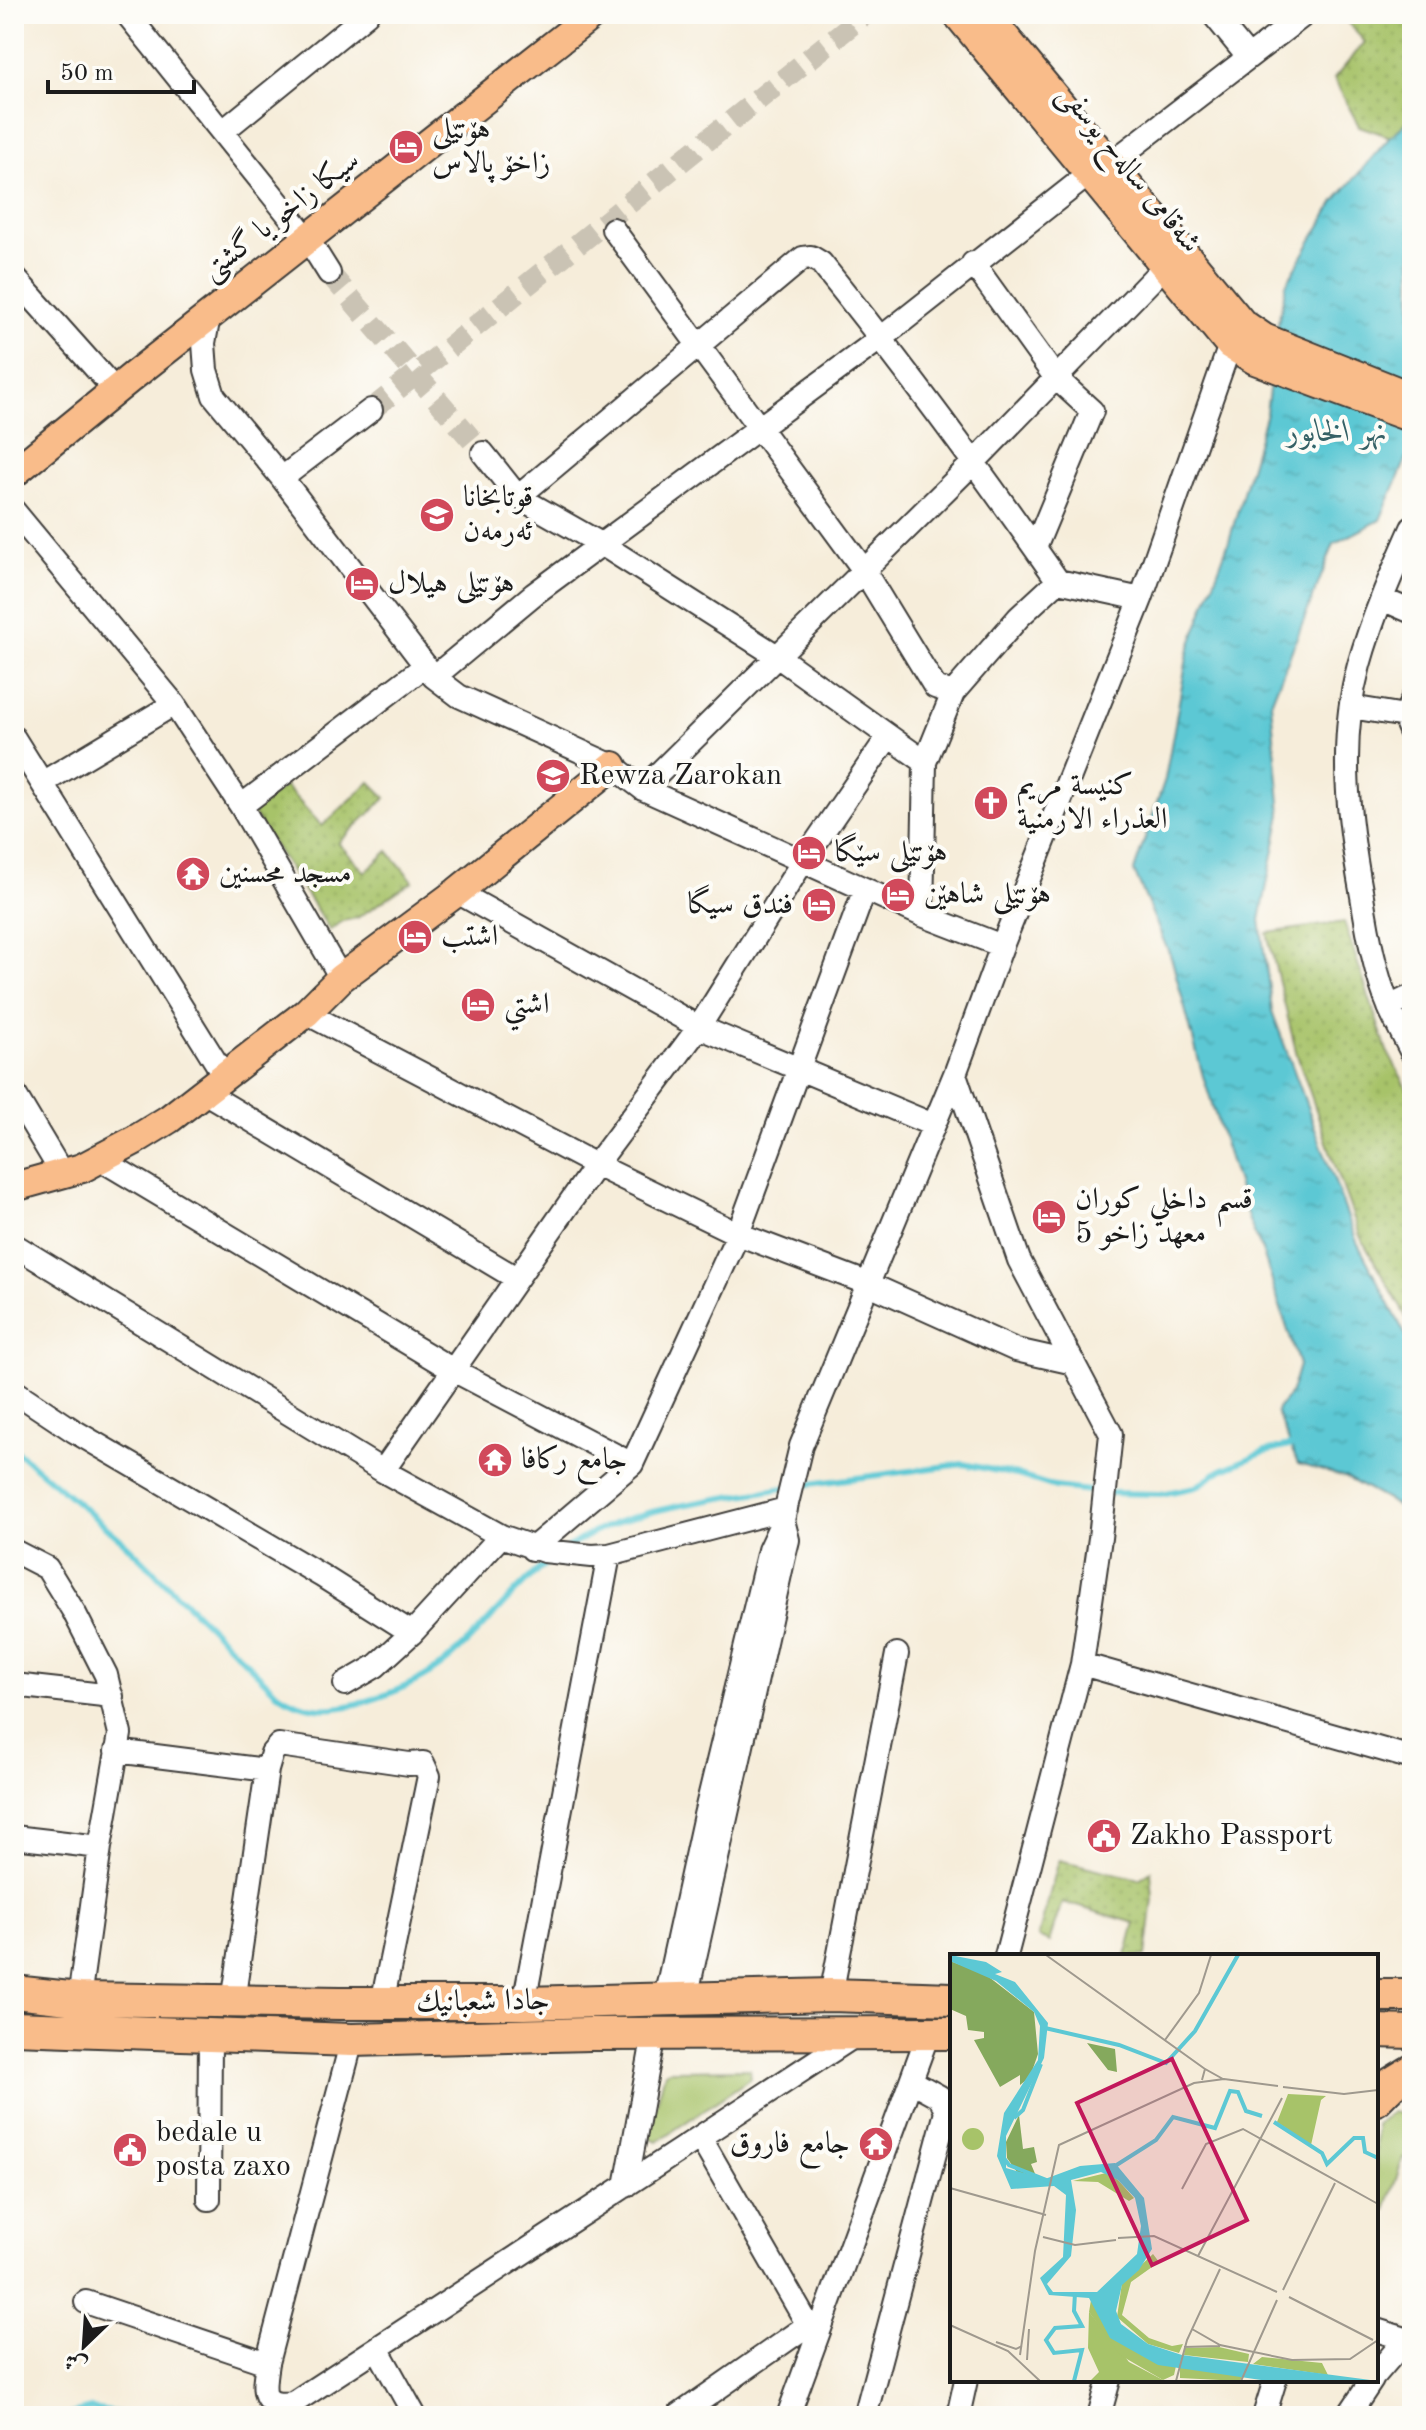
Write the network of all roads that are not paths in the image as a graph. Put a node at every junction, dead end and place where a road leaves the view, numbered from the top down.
1 (367, 14) edge
2 (957, 14) edge
3 (986, 14) edge
4 (1213, 14) edge
5 (1305, 14) edge
6 (135, 17) edge
7 (580, 18) edge
8 (1248, 57) junction
9 (222, 132) junction
10 (1099, 169) junction
11 (613, 229) dead end
12 (307, 238) junction
13 (973, 263) junction
14 (1165, 266) junction
15 (329, 273) tunnel mouth
16 (17, 286) edge
17 (209, 316) junction
18 (881, 338) junction
19 (701, 345) junction
20 (1230, 345) junction
21 (1259, 349) junction
22 (1055, 377) junction
23 (115, 390) junction
24 (1412, 397) edge
25 (371, 410) tunnel mouth
26 (1412, 418) edge
27 (761, 428) junction
28 (483, 453) tunnel mouth
29 (974, 462) junction
30 (14, 473) edge
31 (282, 478) junction
32 (518, 497) junction
33 (14, 511) edge
34 (1412, 528) edge
35 (603, 545) junction
36 (1035, 548) junction
37 (863, 569) junction
38 (1058, 581) junction
39 (1141, 599) junction
40 (1382, 599) junction
41 (1412, 612) edge
42 (777, 656) junction
43 (429, 671) junction
44 (953, 693) junction
45 (174, 704) junction
46 (1351, 707) junction
47 (1410, 717) edge
48 (888, 737) junction
49 (16, 745) edge
50 (925, 762) junction
51 (613, 766) junction
52 (42, 783) junction
53 (643, 789) junction
54 (241, 806) junction
55 (803, 861) junction
56 (865, 889) junction
57 (457, 892) junction
58 (922, 915) junction
59 (1002, 946) junction
60 (341, 978) junction
61 (1412, 996) edge
62 (1389, 1007) junction
63 (306, 1013) junction
64 (699, 1027) junction
65 (1412, 1053) edge
66 (799, 1067) junction
67 (955, 1074) junction
68 (215, 1084) junction
69 (14, 1093) edge
70 (933, 1125) junction
71 (100, 1159) junction
72 (596, 1165) junction
73 (63, 1175) junction
74 (14, 1187) edge
75 (738, 1234) junction
76 (14, 1245) edge
77 (516, 1278) junction
78 (869, 1284) junction
79 (1074, 1363) junction
80 (453, 1370) junction
81 (14, 1391) edge
82 (632, 1464) junction
83 (383, 1471) junction
84 (785, 1512) junction
85 (501, 1536) junction
86 (538, 1550) junction
87 (14, 1551) edge
88 (601, 1556) junction
89 (412, 1633) junction
90 (897, 1654) dead end
91 (1082, 1664) junction
92 (345, 1684) dead end
93 (14, 1685) edge
94 (112, 1696) junction
95 (116, 1751) junction
96 (1412, 1758) edge
97 (270, 1762) junction
98 (14, 1837) edge
99 (100, 1847) junction
100 (1007, 1954) edge
101 (14, 1992) edge
102 (831, 1995) junction
103 (676, 1998) junction
104 (79, 1999) junction
105 (950, 1999) edge
106 (233, 2002) junction
107 (382, 2003) junction
108 (524, 2003) junction
109 (14, 2028) edge
110 (940, 2033) edge
111 (654, 2034) junction
112 (856, 2035) junction
113 (210, 2036) junction
114 (352, 2040) junction
115 (1412, 2071) edge
116 (911, 2081) junction
117 (1378, 2097) edge
118 (700, 2137) junction
119 (626, 2186) junction
120 (209, 2199) dead end
121 (86, 2302) dead end
122 (814, 2328) junction
123 (1378, 2331) edge
124 (1412, 2341) edge
125 (377, 2348) junction
126 (267, 2363) junction
127 (1378, 2372) edge
128 (966, 2382) edge
129 (1108, 2382) edge
130 (1274, 2382) edge
131 (1371, 2382) edge
132 (415, 2416) edge
133 (678, 2416) edge
134 (788, 2416) edge
135 (865, 2416) edge
136 (958, 2416) edge
137 (1099, 2416) edge
138 (1264, 2416) edge
139 (1348, 2416) edge

1 - 9 street
2 - 10 main road, شەقامی سالەح یوسفی
3 - 10 main road, شەقامی سالەح یوسفی
4 - 8 street
5 - 8 street
6 - 9 street
7 - 12 main road, سیکا زاخو یا گشتى
8 - 10 street
9 - 12 street
10 - 13 street
10 - 14 main road, شەقامی سالەح یوسفی
10 - 21 main road, شەقامی سالەح یوسفی
11 - 19 street
12 - 15 street
12 - 17 main road, سیکا زاخو یا گشتى
13 - 18 street
13 - 22 street
14 - 20 main road, شەقامی سالەح یوسفی
14 - 22 street
16 - 23 street
17 - 23 main road, سیکا زاخو یا گشتى
17 - 31 street
18 - 19 street
18 - 27 street
18 - 29 street
19 - 27 street
19 - 32 street
20 - 21 main road, شەقامی سالەح یوسفی
20 - 39 street
21 - 24 main road
21 - 26 main road
22 - 29 street
22 - 36 street
23 - 30 main road, سیکا زاخو یا گشتى
25 - 31 street
27 - 35 street
27 - 37 street
28 - 32 street
29 - 36 street
29 - 37 street
31 - 43 street
32 - 35 street
33 - 45 street
34 - 40 street
35 - 42 street
35 - 43 street
36 - 38 street
37 - 42 street
37 - 44 street
38 - 39 street
38 - 44 street
39 - 59 street
40 - 41 street
40 - 46 street
42 - 48 street
42 - 53 street
43 - 51 street
43 - 54 street
44 - 50 street
45 - 52 street
45 - 54 street
46 - 47 street
46 - 62 street
48 - 50 street
48 - 55 street
49 - 52 street
50 - 58 street
51 - 53 street
51 - 57 main road
52 - 68 street
53 - 55 street
54 - 60 street
55 - 56 street
55 - 64 street
56 - 58 street
56 - 66 street
57 - 60 main road
57 - 64 street
58 - 59 street
59 - 67 street
60 - 63 main road
61 - 62 street
62 - 65 street
63 - 68 main road
63 - 72 street
64 - 66 street
64 - 72 street
66 - 70 street
66 - 75 street
67 - 70 street
67 - 79 street
68 - 71 main road
68 - 77 street
69 - 73 street
70 - 78 street
71 - 73 main road
71 - 80 street
72 - 75 street
72 - 77 street
73 - 74 main road
75 - 78 street
75 - 82 street
76 - 83 street
77 - 80 street
78 - 79 street
78 - 84 street
79 - 91 street
80 - 82 street
80 - 83 street
81 - 89 street
82 - 86 street
83 - 85 street
84 - 88 street
84 - 103 street
85 - 86 street
85 - 89 street
86 - 88 street
87 - 94 street
88 - 108 street
89 - 92 street
90 - 102 street
91 - 96 street
91 - 100 street
93 - 94 street
94 - 95 street
95 - 97 street
95 - 99 street
97 - 106 street
97 - 107 street
98 - 99 street
99 - 104 street
101 - 104 highway, جادا شعبانيك
102 - 103 highway, جادا شعبانيك
102 - 105 highway, جادا شعبانيك
103 - 108 highway, جادا شعبانيك
104 - 106 highway, جادا شعبانيك
106 - 107 highway, جادا شعبانيك
107 - 108 highway, جادا شعبانيك
109 - 113 highway, جادا شعبانيك
110 - 112 highway, جادا شعبانيك
110 - 116 street
111 - 112 highway, جادا شعبانيك
111 - 114 highway, جادا شعبانيك
111 - 119 street
112 - 118 street
113 - 114 highway, جادا شعبانيك
113 - 120 street
114 - 126 street
115 - 117 highway
116 - 122 street
116 - 135 street
118 - 119 street
118 - 122 street
119 - 125 street
121 - 126 street
122 - 133 street
122 - 134 street
123 - 124 street
124 - 127 street
125 - 126 street
125 - 132 street
128 - 136 street
129 - 137 street
130 - 138 street
131 - 139 street

